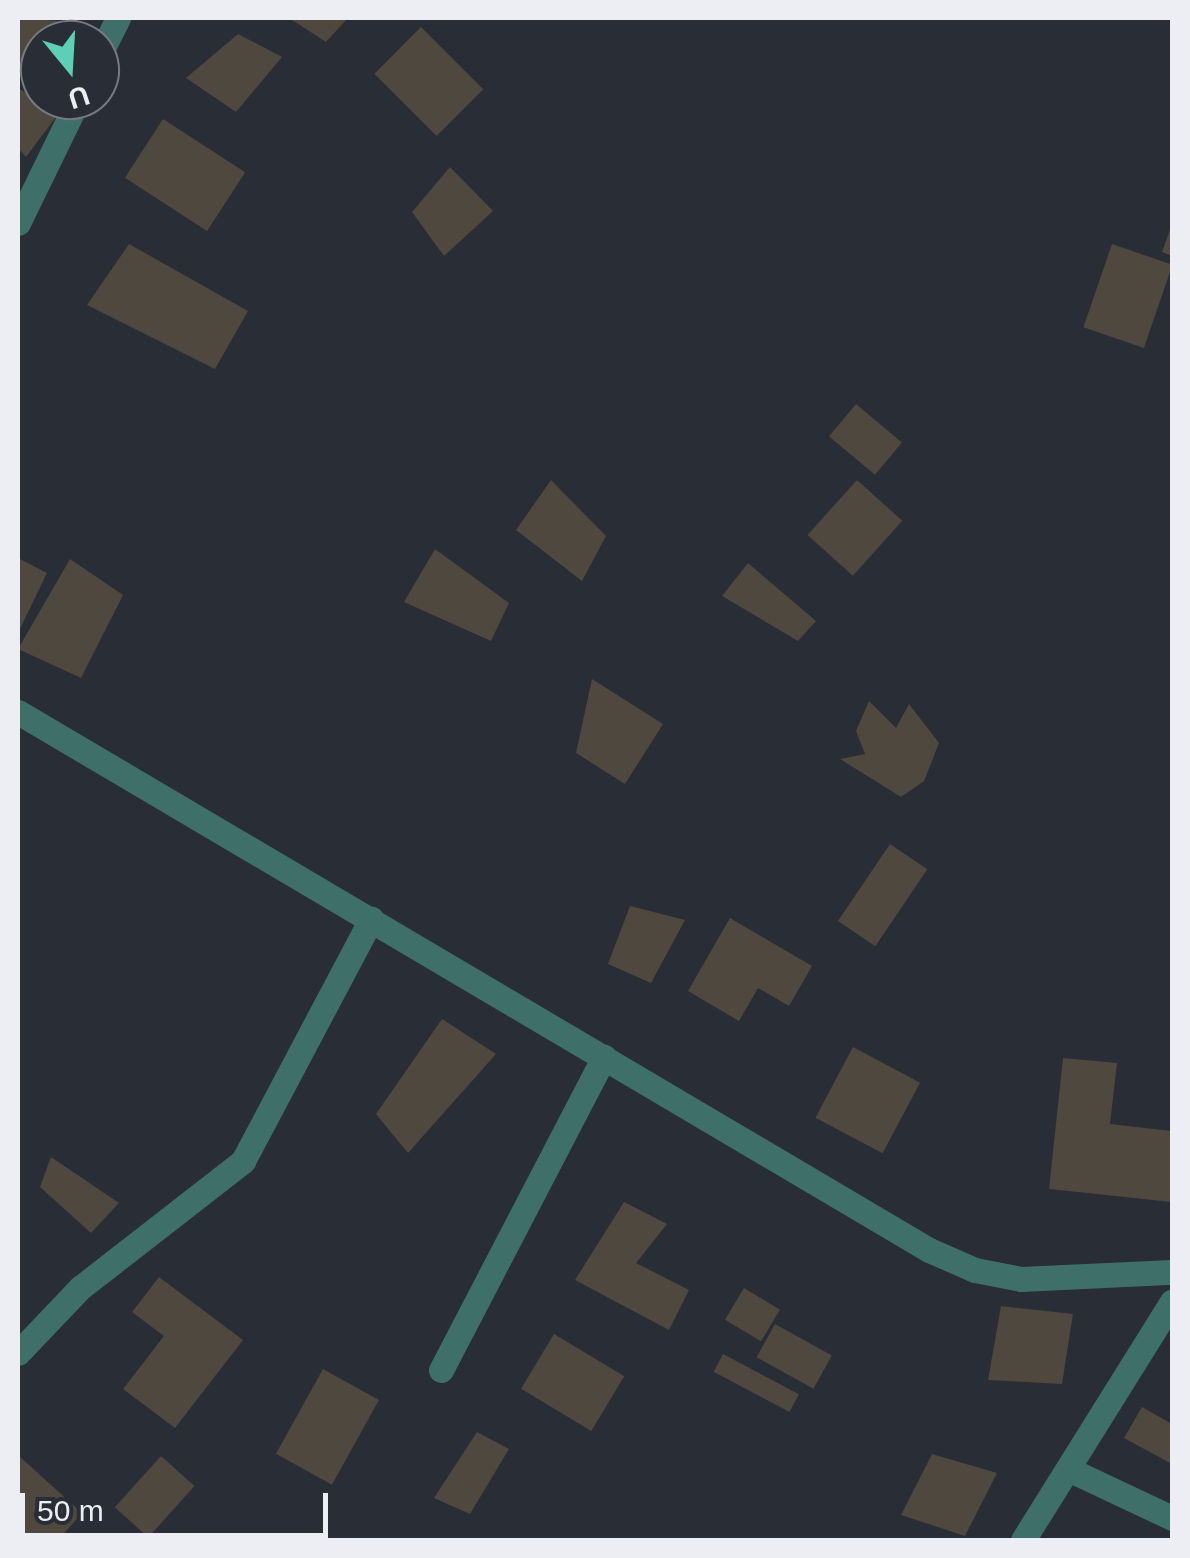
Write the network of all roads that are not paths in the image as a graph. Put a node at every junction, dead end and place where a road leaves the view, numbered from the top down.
1 (68, 120) edge
2 (18, 223) edge
3 (18, 712) edge
4 (371, 919) junction
5 (604, 1057) junction
6 (1172, 1272) edge
7 (1172, 1302) edge
8 (18, 1353) edge
9 (441, 1370) dead end
10 (1068, 1469) junction
11 (1172, 1518) edge
12 (1023, 1540) edge

1 - 2 street
3 - 4 street
4 - 5 street
4 - 8 street
5 - 6 street
5 - 9 street
7 - 10 street
10 - 11 street
10 - 12 street

